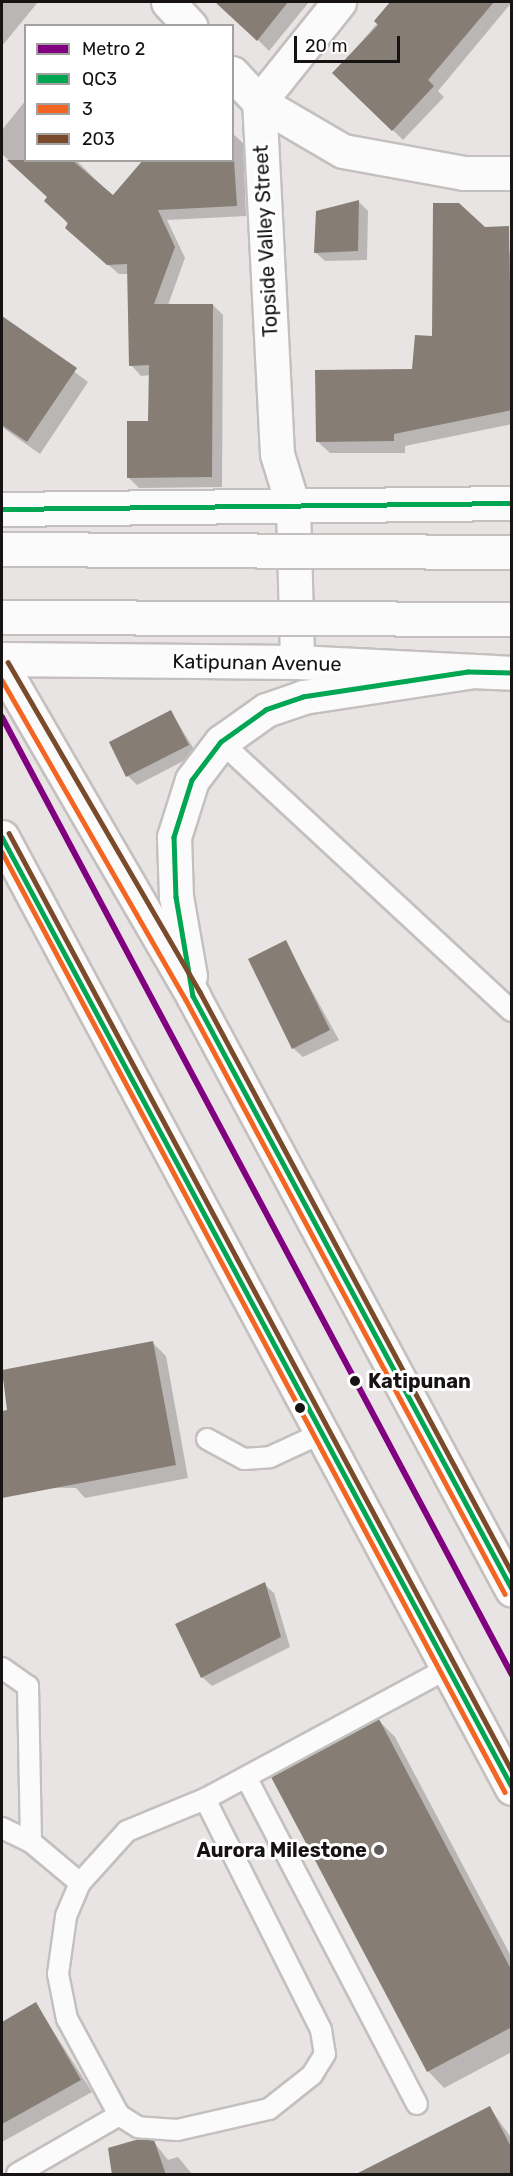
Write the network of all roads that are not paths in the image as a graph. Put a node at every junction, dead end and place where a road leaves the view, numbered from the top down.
1 (168, 2) edge
2 (339, 2) edge
3 (188, 24) edge
4 (234, 75) edge
5 (259, 102) junction
6 (512, 172) edge
7 (2, 494) edge
8 (512, 503) edge
9 (293, 506) junction
10 (2, 509) edge
11 (45, 510) junction
12 (2, 549) edge
13 (512, 552) edge
14 (2, 616) edge
15 (512, 619) edge
16 (2, 659) edge
17 (297, 662) junction
18 (2, 666) edge
19 (468, 672) junction
20 (512, 673) edge
21 (221, 742) junction
22 (2, 837) edge
23 (193, 996) junction
24 (512, 1011) edge
25 (320, 1434) junction
26 (207, 1439) dead end
27 (509, 1578) edge
28 (2, 1668) edge
29 (448, 1668) junction
30 (246, 1777) junction
31 (512, 1788) edge
32 (205, 1799) junction
33 (2, 1828) edge
34 (30, 1842) junction
35 (80, 1883) junction
36 (417, 2104) dead end
37 (119, 2115) junction
38 (17, 2175) edge

1 - 3 main road
2 - 5 main road
4 - 5 main road
5 - 6 main road
5 - 9 main road, Topside Valley Street
7 - 11 main road
8 - 9 main road
9 - 11 main road
9 - 17 main road, Topside Valley Street
10 - 11 main road
12 - 13 main road, bridge
14 - 15 main road, bridge
16 - 17 main road, Katipunan Avenue
17 - 19 main road, Katipunan Avenue
18 - 23 main road
19 - 20 main road, Katipunan Avenue
19 - 21 main road
21 - 23 main road
21 - 24 lane
22 - 25 main road
23 - 27 main road
25 - 26 lane
25 - 29 main road
28 - 34 lane
29 - 30 lane
29 - 31 main road
30 - 32 lane
30 - 36 lane
32 - 35 lane
32 - 37 lane
33 - 34 lane
34 - 35 lane
35 - 37 lane
37 - 38 lane

